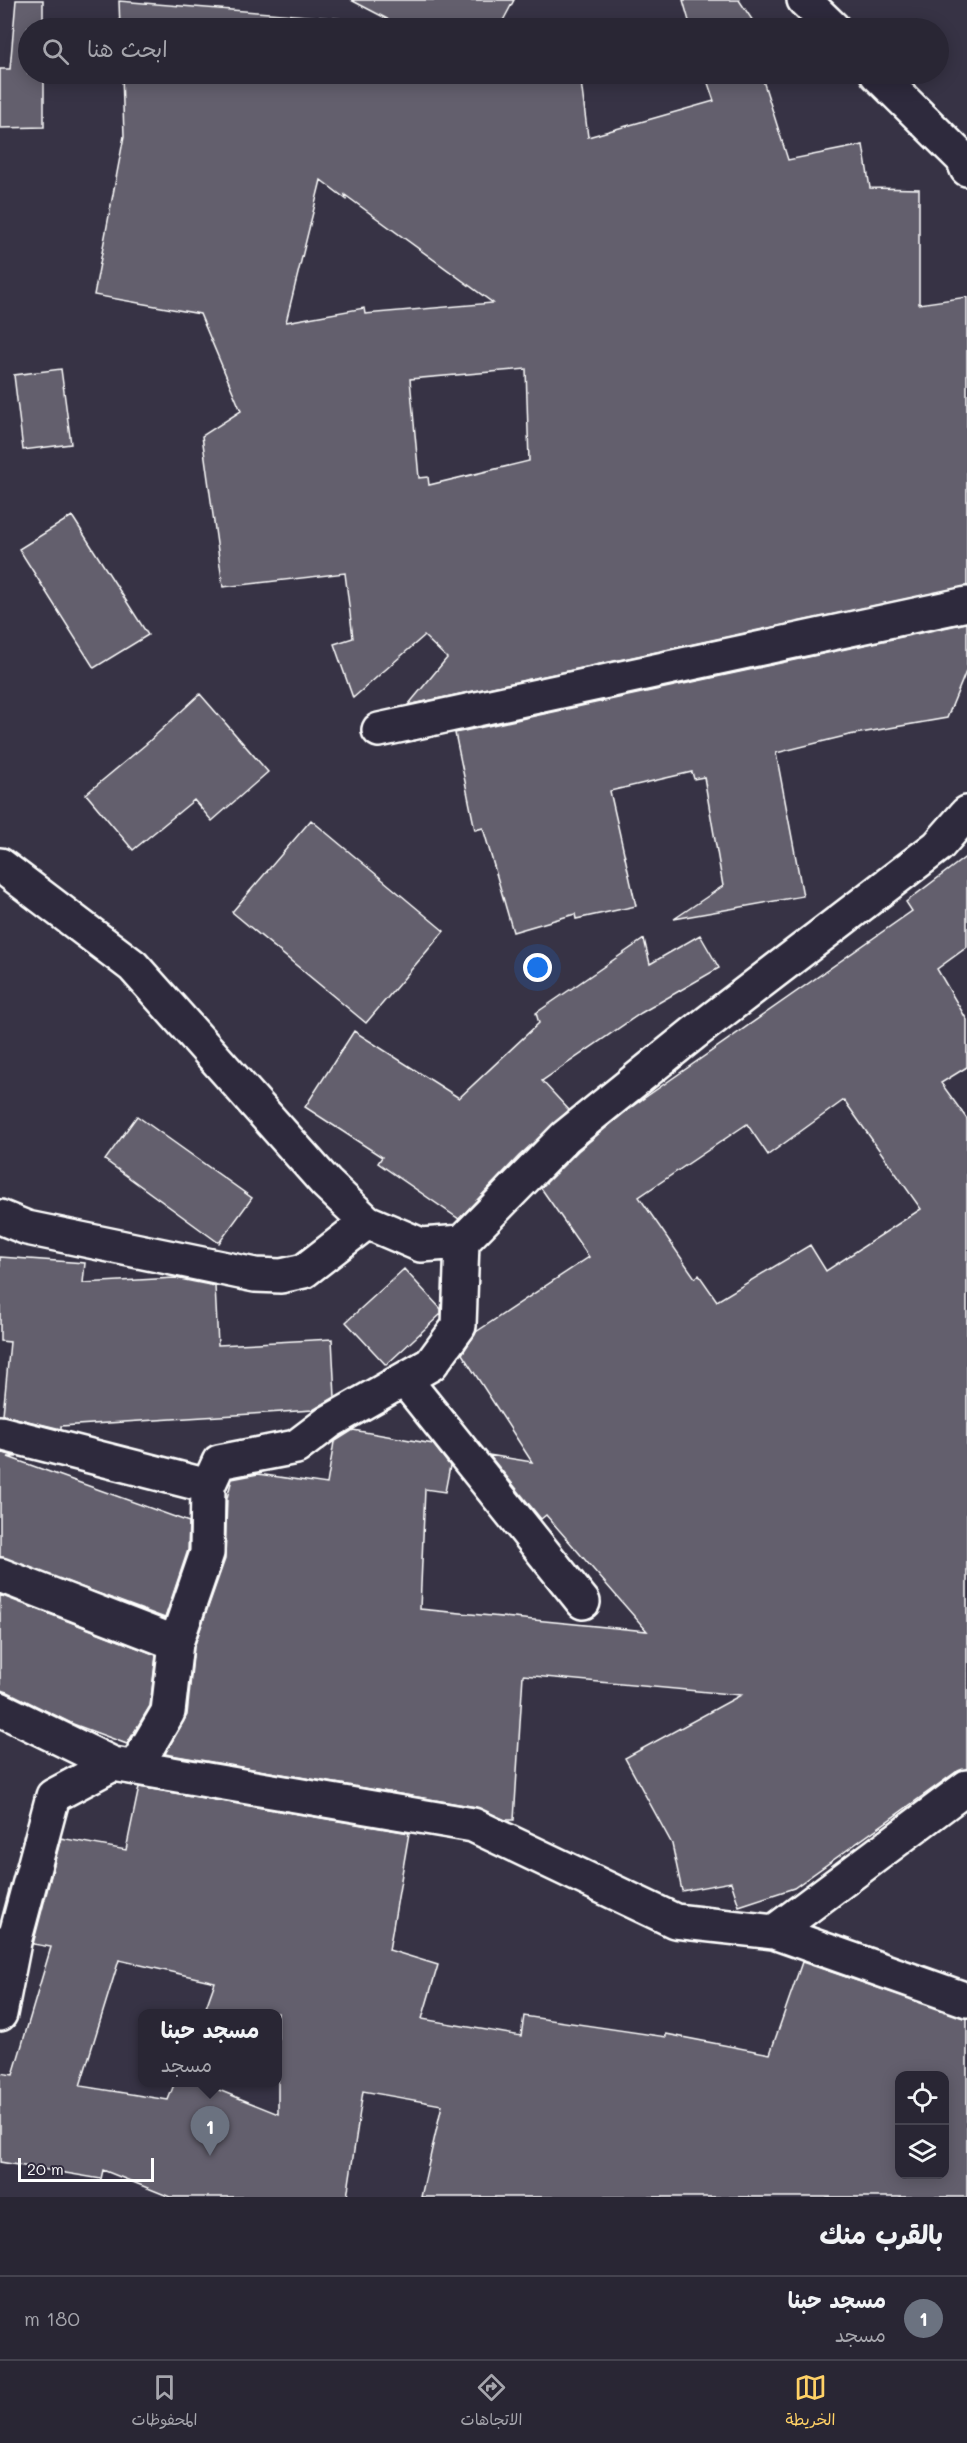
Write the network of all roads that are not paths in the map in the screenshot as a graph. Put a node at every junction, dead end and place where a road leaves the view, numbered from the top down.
1 (804, 0) edge
2 (823, 18) edge
3 (888, 84) edge
4 (966, 162) edge
5 (967, 604) edge
6 (379, 730) dead end
7 (967, 813) edge
8 (953, 846) edge
9 (0, 865) edge
10 (0, 1217) edge
11 (367, 1222) junction
12 (462, 1242) junction
13 (405, 1380) junction
14 (0, 1433) edge
15 (208, 1486) junction
16 (0, 1575) edge
17 (583, 1602) dead end
18 (176, 1643) junction
19 (0, 1709) edge
20 (124, 1766) junction
21 (967, 1787) edge
22 (774, 1932) junction
23 (7, 1943) edge
24 (967, 2000) edge
25 (0, 2014) edge

1 - 2 street
3 - 4 street
5 - 6 street
7 - 8 street
8 - 12 street
9 - 11 street
10 - 11 street
11 - 12 street
12 - 13 street
13 - 15 street
13 - 17 street
14 - 15 street
15 - 18 street
16 - 18 street
18 - 20 street
19 - 20 street
20 - 22 street
20 - 23 street
21 - 22 street
22 - 24 street
23 - 25 street

